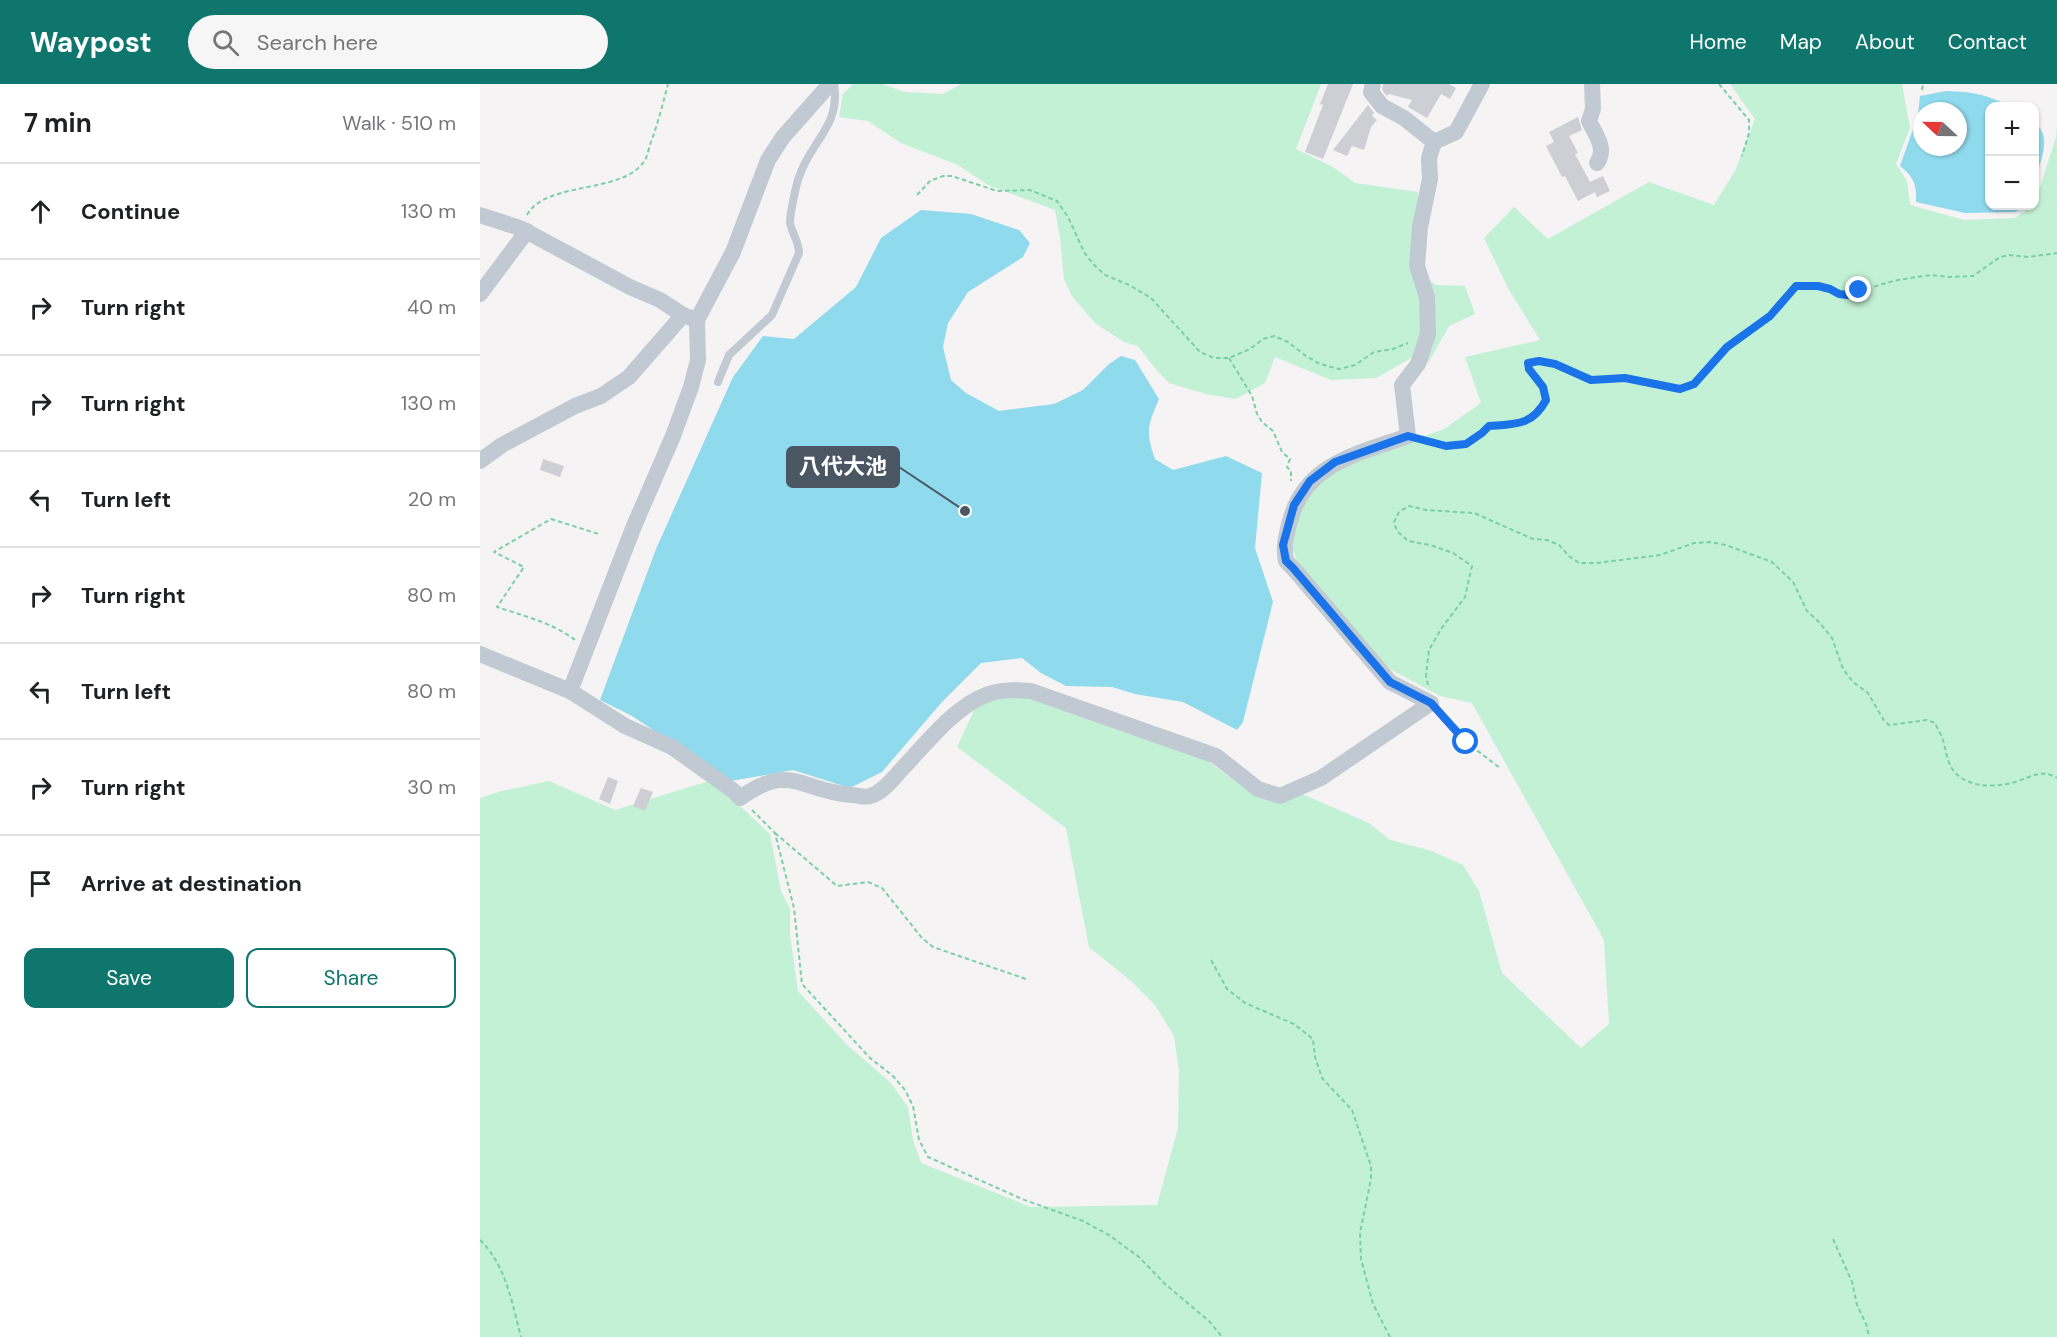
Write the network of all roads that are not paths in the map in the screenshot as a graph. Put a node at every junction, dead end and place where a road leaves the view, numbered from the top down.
1 (832, 84) edge
2 (1373, 84) edge
3 (1482, 84) edge
4 (1592, 84) edge
5 (1434, 142) junction
6 (1598, 163) dead end
7 (480, 215) edge
8 (523, 230) junction
9 (480, 294) edge
10 (690, 318) junction
11 (718, 382) dead end
12 (480, 461) edge
13 (480, 654) edge
14 (570, 692) junction

1 - 10 street
1 - 11 lane
2 - 5 street
3 - 5 street
4 - 6 street
5 - 14 street
7 - 8 street
8 - 9 street
8 - 10 street
10 - 12 street
10 - 14 street
13 - 14 street

